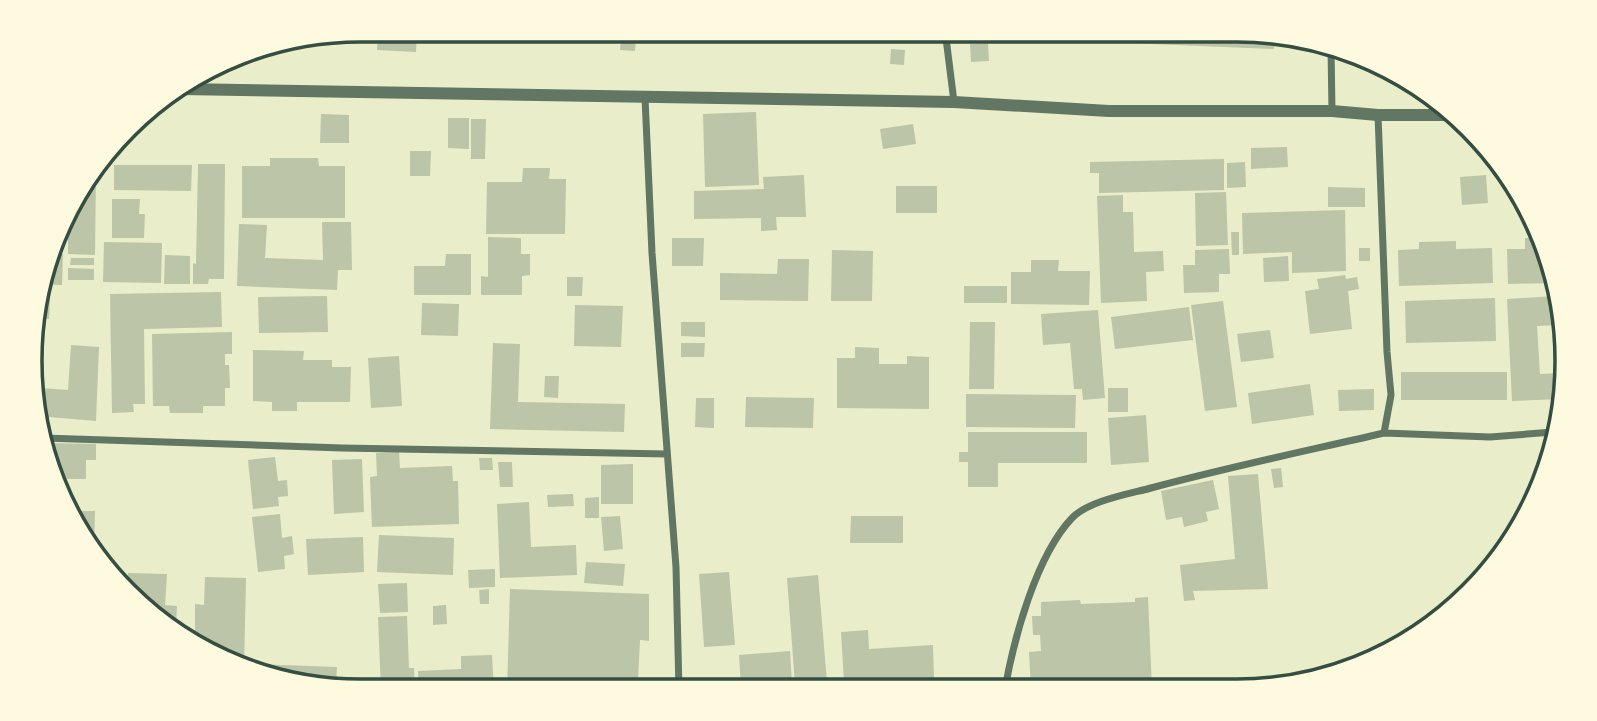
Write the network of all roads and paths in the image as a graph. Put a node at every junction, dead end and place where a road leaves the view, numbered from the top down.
1 (946, 42) edge
2 (1331, 57) edge
3 (194, 89) edge
4 (645, 98) junction
5 (954, 102) junction
6 (1332, 111) junction
7 (1439, 115) edge
8 (1378, 116) junction
9 (1384, 433) junction
10 (1547, 433) edge
11 (52, 438) edge
12 (667, 454) junction
13 (679, 679) edge
14 (1007, 679) edge

1 - 5 street
2 - 6 street
3 - 4 street
4 - 5 street
4 - 12 street
5 - 6 street
6 - 8 street
7 - 8 street
8 - 9 street
9 - 10 street
9 - 14 street
11 - 12 street
12 - 13 street

